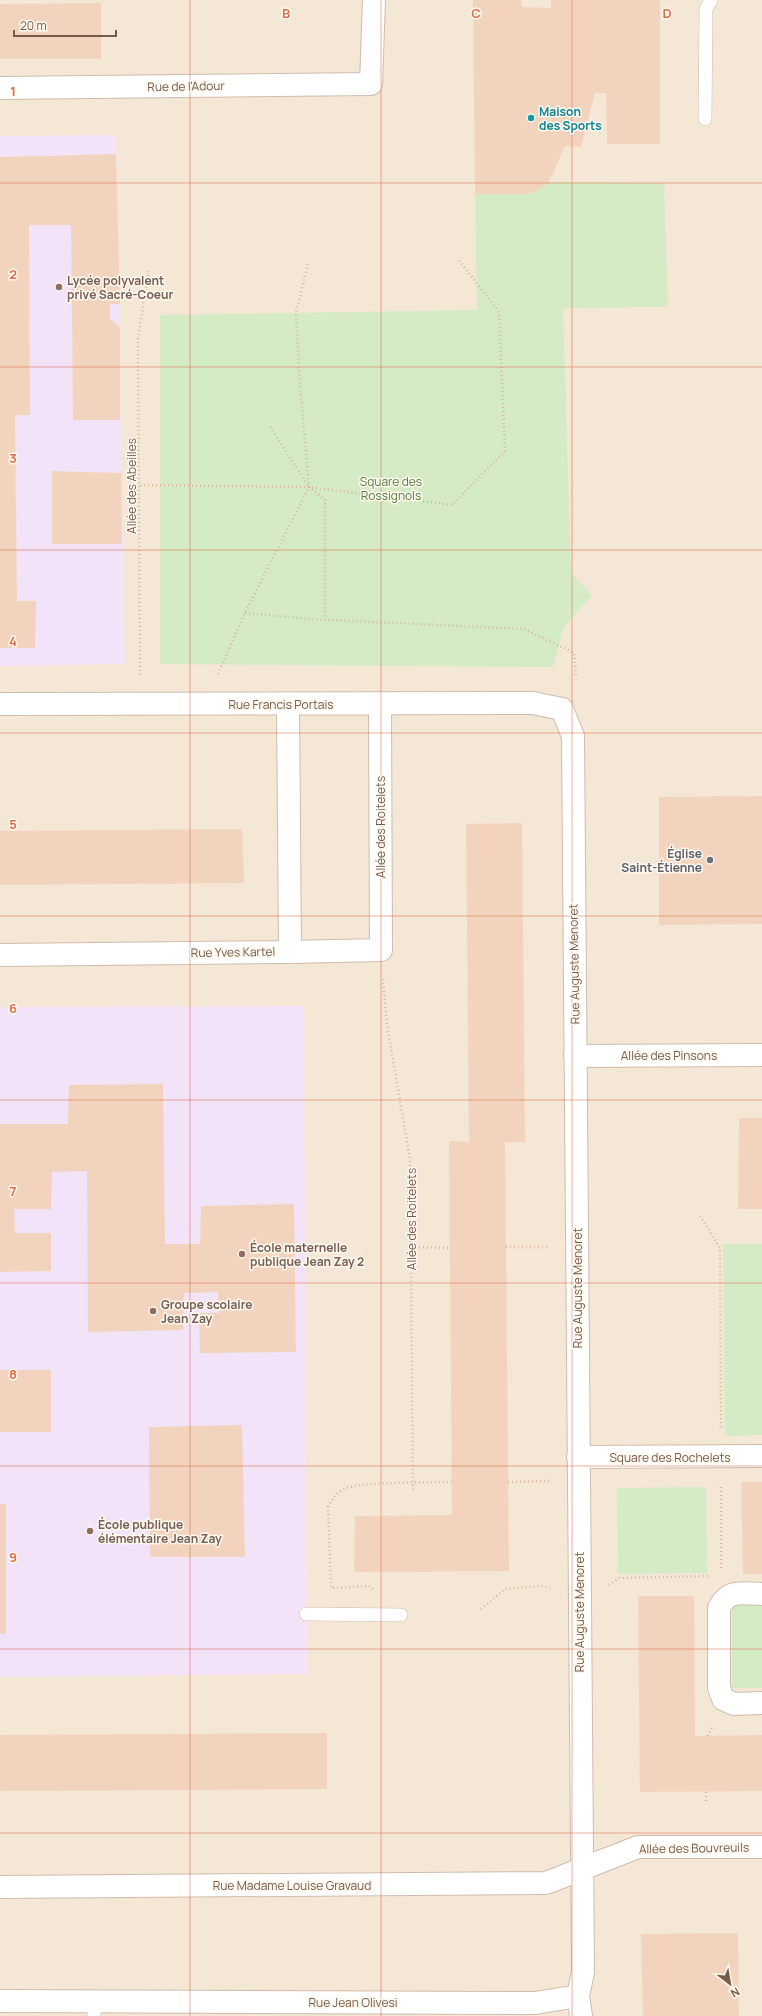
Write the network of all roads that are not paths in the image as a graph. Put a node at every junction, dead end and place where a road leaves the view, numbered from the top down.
1 (374, 0) edge
2 (712, 0) edge
3 (0, 88) edge
4 (705, 119) dead end
5 (0, 704) edge
6 (288, 704) junction
7 (380, 704) junction
8 (562, 709) joint
9 (290, 952) junction
10 (0, 955) edge
11 (762, 1055) edge
12 (575, 1056) junction
13 (762, 1456) edge
14 (578, 1458) junction
15 (762, 1594) edge
16 (306, 1614) dead end
17 (401, 1616) road end
18 (762, 1703) edge
19 (762, 1846) edge
20 (582, 1870) junction
21 (0, 1887) edge
22 (0, 2001) edge
23 (579, 2006) edge
24 (94, 2008) edge

1 - 3 street, Rue de l'Adour
2 - 4 lane
5 - 6 street, Rue Francis Portais
6 - 7 street, Rue Francis Portais
6 - 9 street, Rue Yves Kartel
7 - 8 street, Rue Francis Portais
7 - 9 street, Allée des Roitelets
8 - 12 street, Rue Auguste Menoret
9 - 10 street, Rue Yves Kartel
11 - 12 street, Allée des Pinsons
12 - 14 street, Rue Auguste Menoret
13 - 14 street, Square des Rochelets
14 - 20 street, Rue Auguste Menoret
15 - 18 street
16 - 17 lane
19 - 20 street, Allée des Bouvreuils
20 - 21 street, Rue Madame Louise Gravaud
20 - 23 street, Rue Jean Olivesi
22 - 24 street, Rue Jean Olivesi
23 - 24 street, Rue Jean Olivesi

